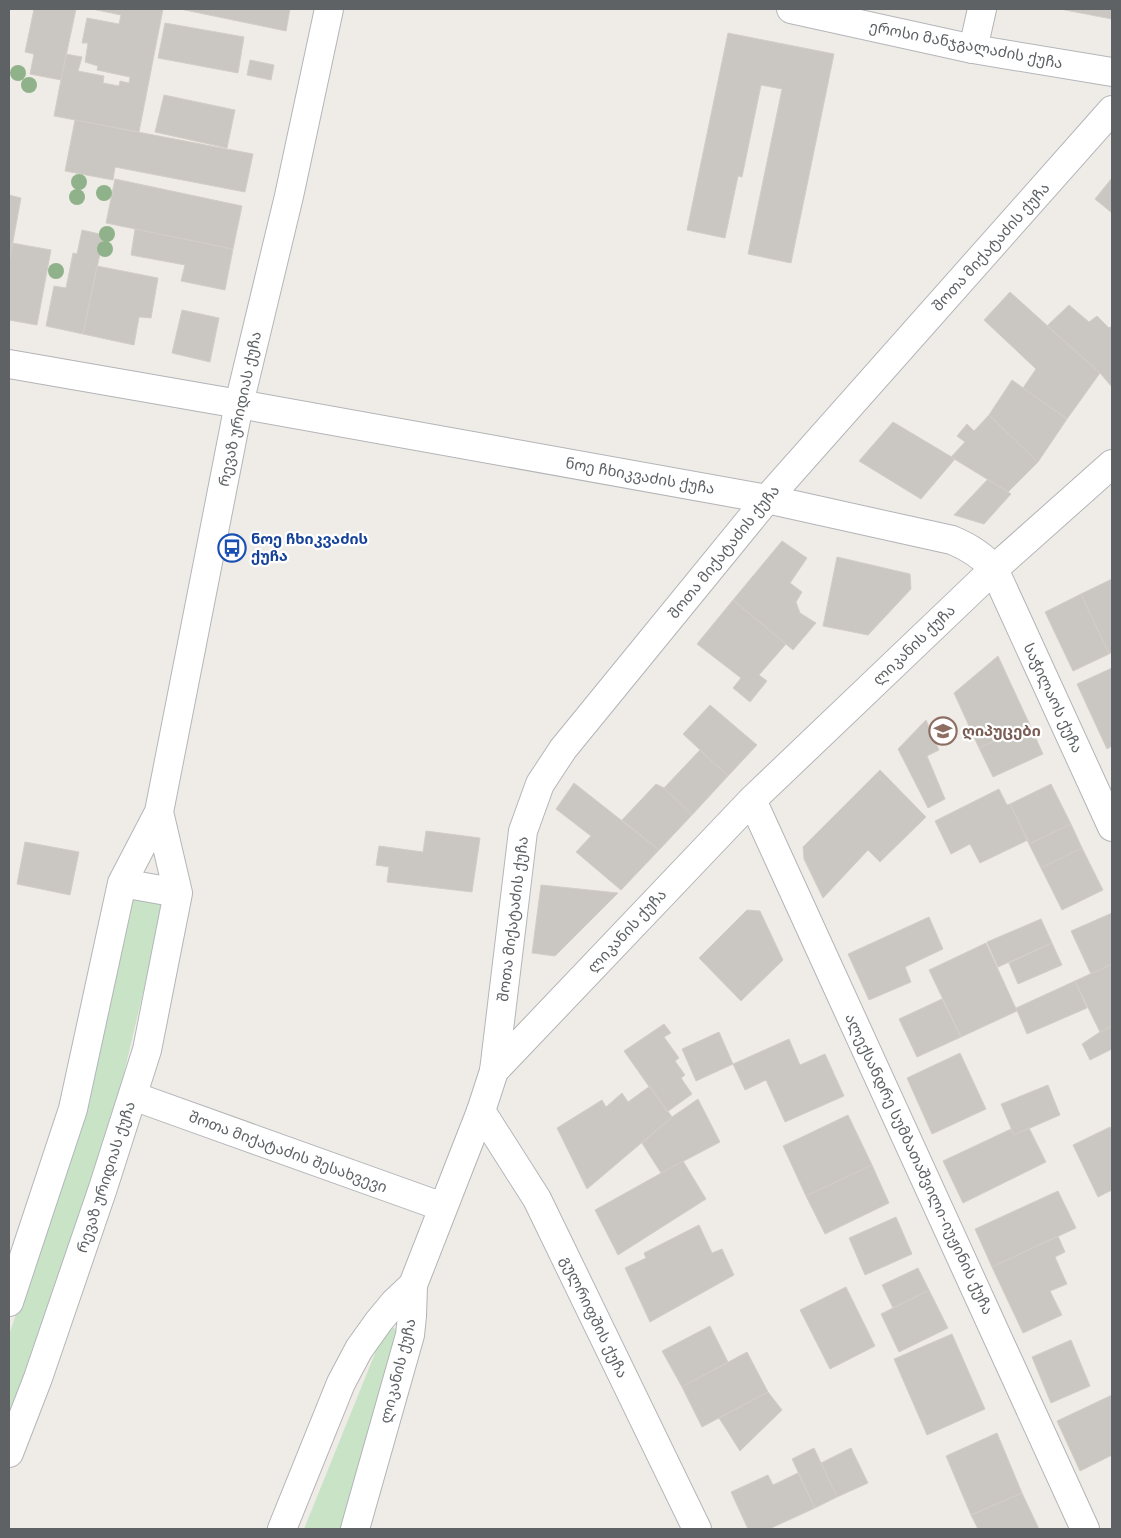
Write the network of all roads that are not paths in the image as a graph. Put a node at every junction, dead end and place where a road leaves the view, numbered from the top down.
1 (329, 9) edge
2 (791, 9) edge
3 (982, 9) edge
4 (973, 49) junction
5 (1112, 72) edge
6 (1112, 110) edge
7 (9, 364) edge
8 (239, 404) junction
9 (1112, 464) edge
10 (767, 499) junction
11 (994, 569) junction
12 (752, 800) junction
13 (159, 812) junction
14 (1112, 827) edge
15 (122, 883) junction
16 (178, 893) junction
17 (494, 1071) junction
18 (133, 1096) junction
19 (482, 1111) junction
20 (443, 1208) junction
21 (413, 1285) junction
22 (9, 1302) edge
23 (9, 1453) edge
24 (282, 1529) edge
25 (355, 1529) edge
26 (697, 1529) edge
27 (1085, 1529) edge

1 - 8 street, რევაზ ურიდიას ქუჩა
2 - 4 street, ეროსი მანჯგალაძის ქუჩა
3 - 4 street
4 - 5 street, ეროსი მანჯგალაძის ქუჩა
6 - 10 street, შოთა მიქატაძის ქუჩა
7 - 8 street, ნოე ჩხიკვაძის ქუჩა
8 - 10 street, ნოე ჩხიკვაძის ქუჩა
8 - 13 street, რევაზ ურიდიას ქუჩა
9 - 11 street, ლიკანის ქუჩა
10 - 11 street, ნოე ჩხიკვაძის ქუჩა
10 - 17 street, შოთა მიქატაძის ქუჩა
11 - 12 street, ლიკანის ქუჩა
11 - 14 street, საჭილაოს ქუჩა
12 - 17 street, ლიკანის ქუჩა
12 - 27 street, ალექსანდრე სუმბათაშვილი-იუჟინის ქუჩა
13 - 15 street, რევაზ ურიდიას ქუჩა
13 - 16 street, რევაზ ურიდიას ქუჩა
15 - 16 street
15 - 22 street, რევაზ ურიდიას ქუჩა
16 - 18 street, რევაზ ურიდიას ქუჩა
17 - 19 street, ლიკანის ქუჩა
18 - 20 street, შოთა მიქატაძის შესახვევი
18 - 23 street, რევაზ ურიდიას ქუჩა
19 - 20 street, ლიკანის ქუჩა
19 - 26 street, გულრიფშის ქუჩა
20 - 21 street, ლიკანის ქუჩა
21 - 24 street
21 - 25 street, ლიკანის ქუჩა

